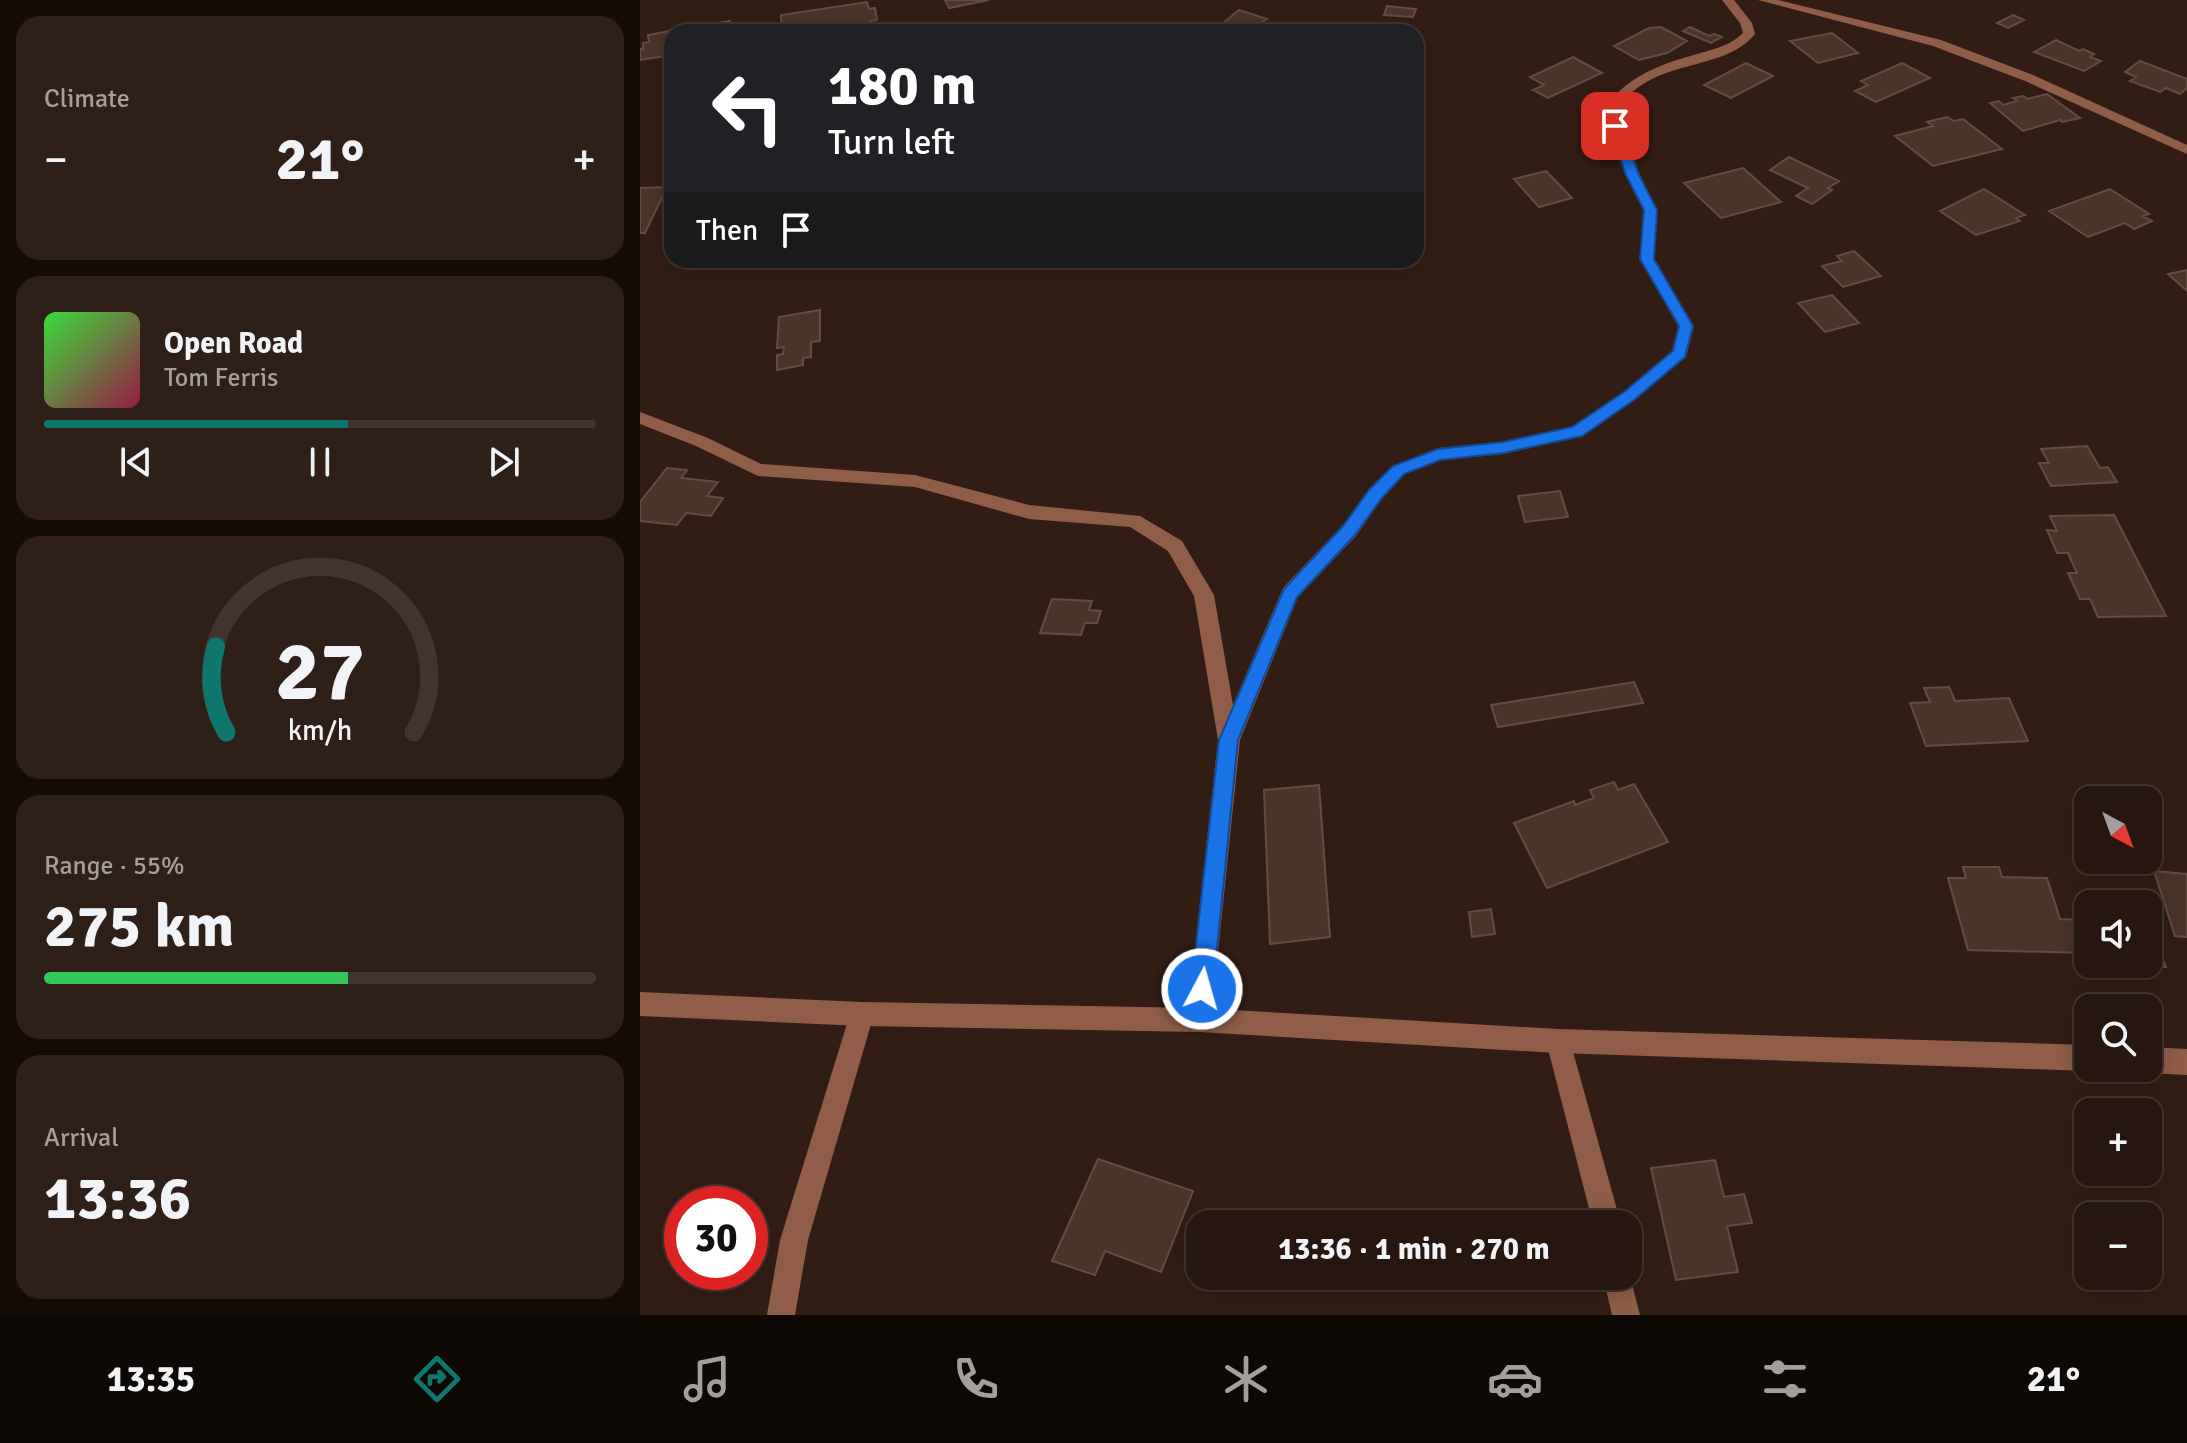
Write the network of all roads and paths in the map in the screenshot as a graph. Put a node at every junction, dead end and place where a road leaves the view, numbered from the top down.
1 (1728, 0) edge
2 (1764, 0) edge
3 (2187, 150) edge
4 (640, 418) edge
5 (1229, 740) junction
6 (640, 1004) edge
7 (862, 1014) junction
8 (1199, 1020) junction
9 (1558, 1041) junction
10 (2074, 1058) edge
11 (2162, 1061) edge
12 (2187, 1062) edge
13 (1603, 1210) edge
14 (1620, 1290) edge
15 (781, 1315) edge
16 (1626, 1315) edge

1 - 5 street
2 - 3 street
4 - 5 street
5 - 8 street
6 - 7 street
7 - 8 street
7 - 15 street
8 - 9 street
9 - 10 street
9 - 13 street
11 - 12 street
14 - 16 street

